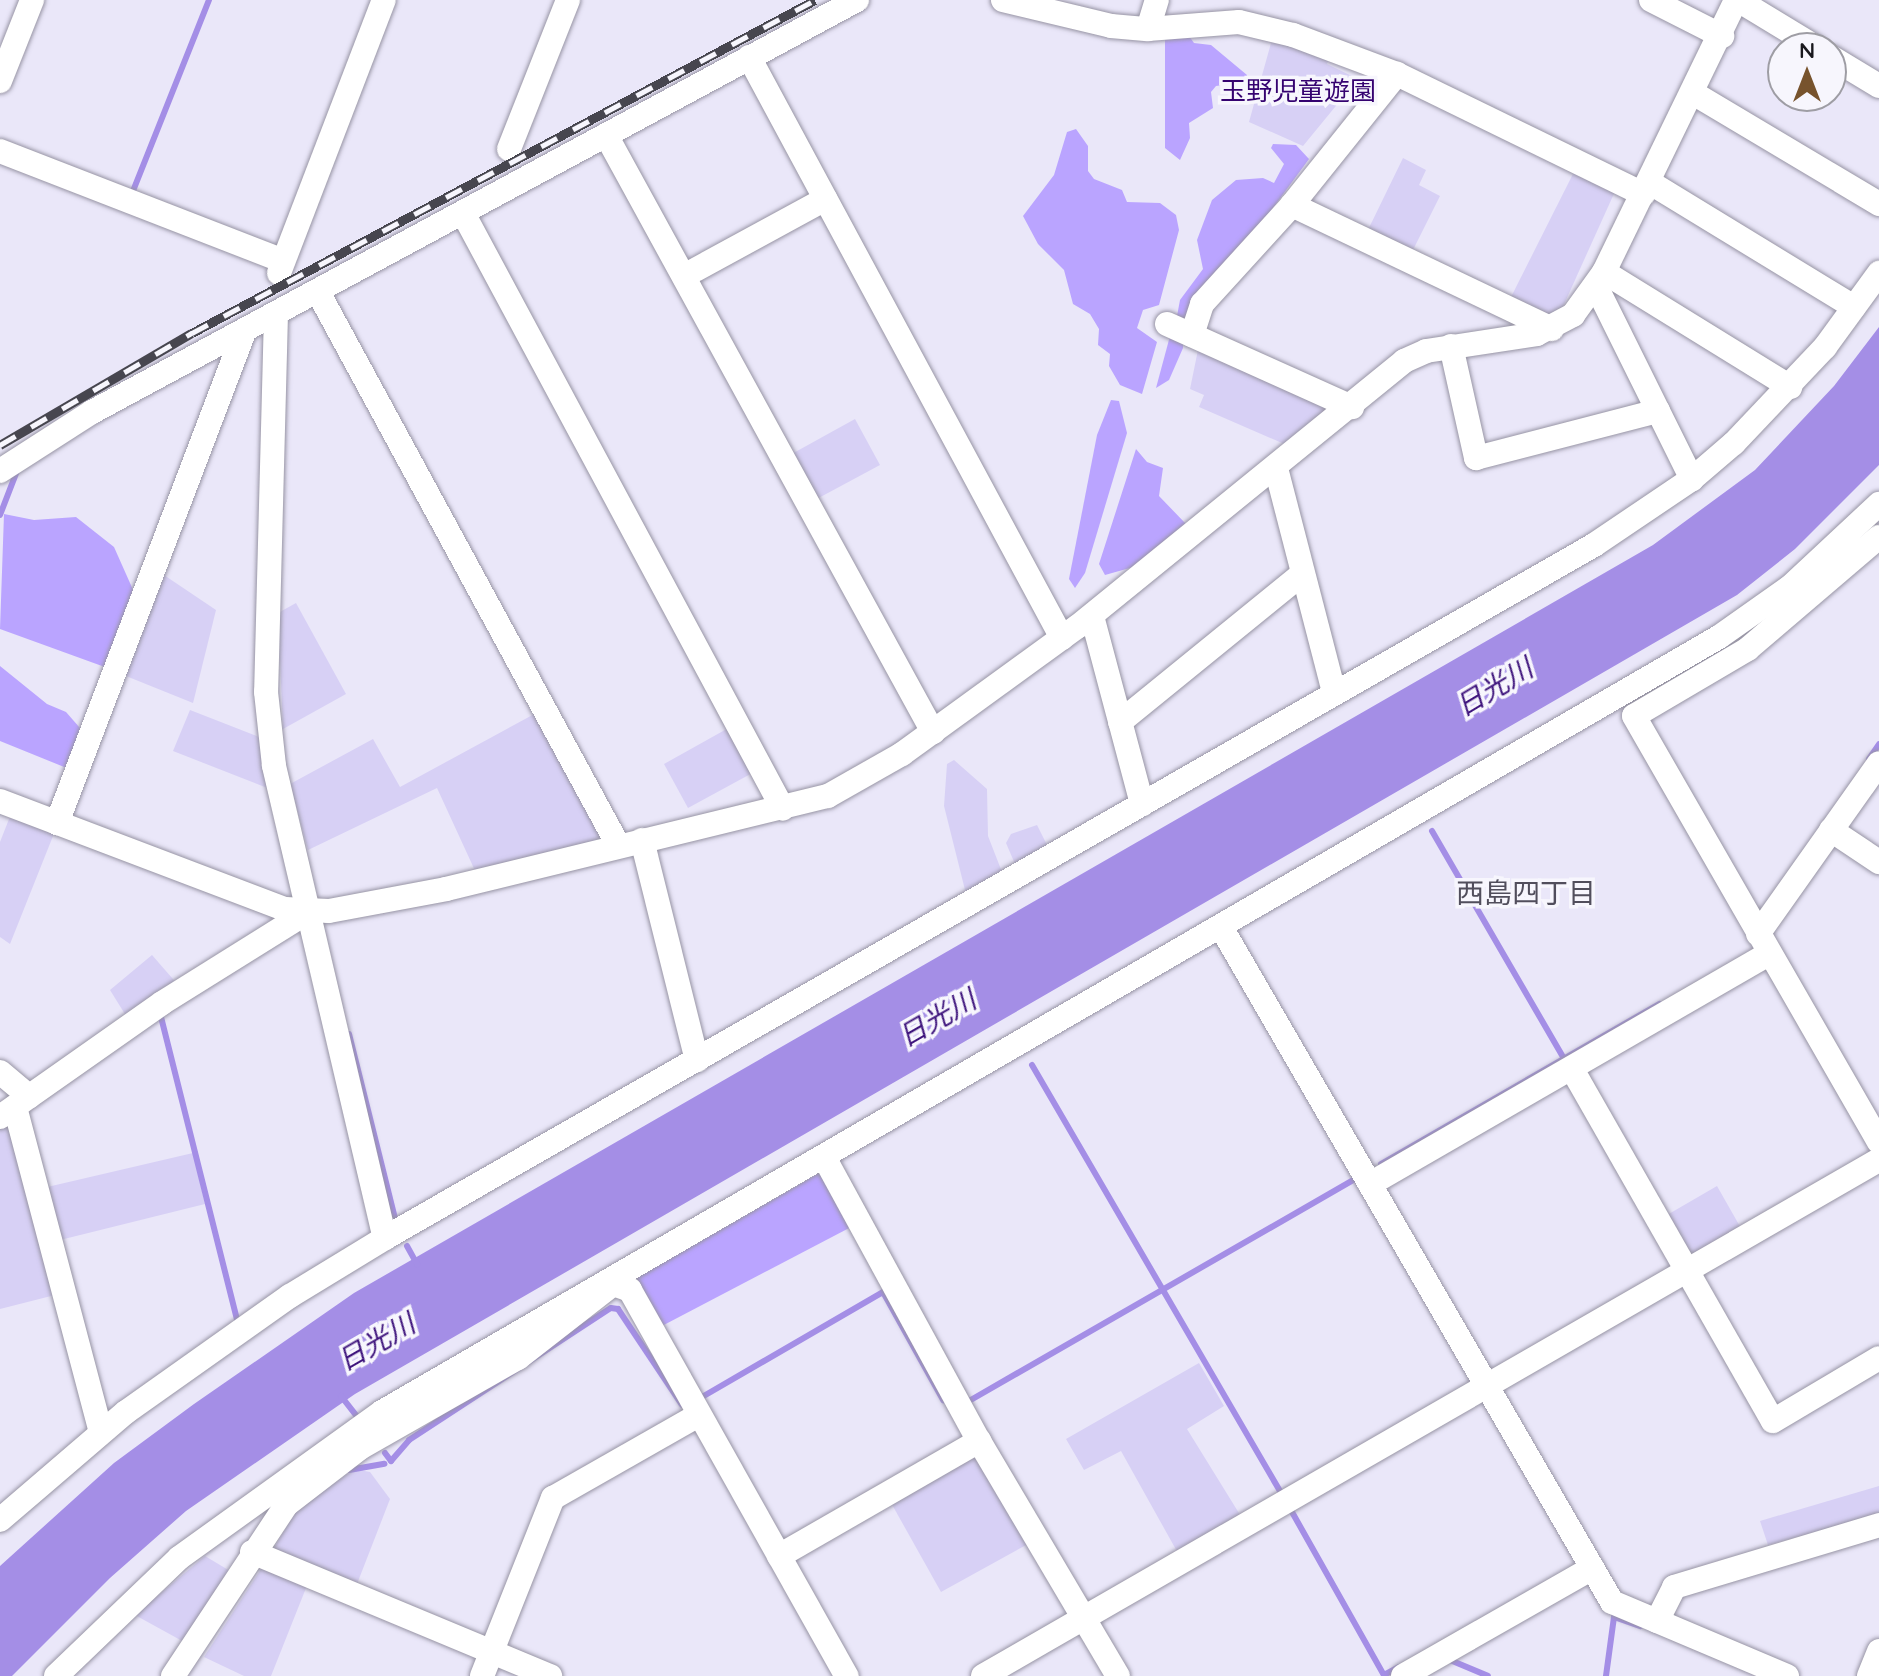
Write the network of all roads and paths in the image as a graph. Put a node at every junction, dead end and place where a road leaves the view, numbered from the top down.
1 (32, 0) edge
2 (384, 0) edge
3 (568, 0) edge
4 (857, 0) edge
5 (1003, 0) edge
6 (1157, 0) edge
7 (1651, 0) edge
8 (1737, 0) edge
9 (1148, 29) junction
10 (1790, 32) edge
11 (1722, 36) junction
12 (749, 57) junction
13 (1847, 67) edge
14 (1397, 74) junction
15 (0, 81) edge
16 (1879, 86) edge
17 (1693, 93) junction
18 (606, 135) junction
19 (509, 149) dead end
20 (0, 151) edge
21 (1646, 188) junction
22 (825, 199) junction
23 (1879, 204) edge
24 (1292, 205) junction
25 (463, 213) junction
26 (1879, 273) edge
27 (684, 276) junction
28 (1600, 279) junction
29 (318, 292) junction
30 (1854, 307) junction
31 (276, 314) junction
32 (1167, 324) dead end
33 (1552, 329) junction
34 (244, 332) junction
35 (1192, 335) junction
36 (1451, 346) junction
37 (1790, 387) junction
38 (1352, 407) junction
39 (1658, 411) junction
40 (1276, 468) junction
41 (0, 471) edge
42 (1692, 479) junction
43 (1879, 504) edge
44 (1879, 537) edge
45 (1302, 574) junction
46 (1092, 616) junction
47 (1062, 638) junction
48 (1334, 692) junction
49 (1120, 722) junction
50 (933, 732) junction
51 (1879, 763) edge
52 (0, 801) edge
53 (1142, 804) junction
54 (783, 809) junction
55 (57, 823) junction
56 (1831, 830) junction
57 (630, 843) junction
58 (1879, 862) edge
59 (309, 911) junction
60 (1221, 927) junction
61 (1764, 944) junction
62 (697, 1060) junction
63 (1572, 1069) junction
64 (0, 1072) edge
65 (15, 1107) edge
66 (1879, 1142) edge
67 (824, 1157) junction
68 (1879, 1160) edge
69 (1370, 1184) junction
70 (385, 1238) junction
71 (1687, 1271) junction
72 (1879, 1358) edge
73 (1487, 1386) junction
74 (697, 1416) junction
75 (101, 1432) junction
76 (979, 1441) junction
77 (0, 1520) edge
78 (1879, 1525) edge
79 (252, 1552) junction
80 (779, 1556) junction
81 (1592, 1568) junction
82 (1084, 1618) junction
83 (1657, 1621) junction
84 (1879, 1651) edge
85 (491, 1653) junction
86 (56, 1676) edge
87 (173, 1676) edge
88 (482, 1676) edge
89 (550, 1676) edge
90 (847, 1676) edge
91 (983, 1676) edge
92 (1118, 1676) edge
93 (1403, 1676) edge
94 (1787, 1676) edge
95 (1869, 1676) edge

1 - 15 street
2 - 20 street
3 - 19 street
4 - 12 street
5 - 9 street
6 - 9 street
7 - 11 street
8 - 10 street
8 - 11 street
9 - 14 street
11 - 17 street
12 - 18 street
12 - 22 street
13 - 16 street
14 - 21 street
14 - 24 street
17 - 21 street
17 - 23 street
18 - 25 street
18 - 27 street
21 - 28 street
21 - 30 street
22 - 27 street
22 - 47 street
24 - 33 street
24 - 35 street
25 - 29 street
25 - 54 street
26 - 30 street
27 - 50 street
28 - 33 street
28 - 37 street
28 - 39 street
29 - 31 street
29 - 57 street
30 - 37 street
31 - 34 street
31 - 59 street
32 - 35 street
33 - 36 street
34 - 41 street
34 - 55 street
35 - 38 street
36 - 38 street
36 - 39 street
37 - 42 street
38 - 40 street
39 - 42 street
40 - 45 street
40 - 46 street
42 - 48 street
43 - 60 street
44 - 61 street
45 - 48 street
45 - 49 street
46 - 47 street
46 - 49 street
47 - 50 street
48 - 53 street
49 - 53 street
50 - 54 street
51 - 56 street
52 - 55 street
53 - 62 street
54 - 57 street
55 - 59 street
56 - 58 street
56 - 61 street
57 - 59 street
57 - 62 street
59 - 65 street
59 - 70 street
60 - 67 street
60 - 69 street
61 - 63 street
61 - 66 street
62 - 70 street
63 - 69 street
63 - 71 street
64 - 65 street
65 - 75 street
67 - 76 street
67 - 86 street
68 - 71 street
69 - 73 street
70 - 75 street
71 - 72 street
71 - 73 street
73 - 81 street
73 - 82 street
74 - 79 street
74 - 80 street
74 - 85 street
75 - 77 street
76 - 80 street
76 - 82 street
78 - 83 street
79 - 85 street
79 - 87 street
80 - 90 street
81 - 83 street
81 - 93 street
82 - 91 street
82 - 92 street
83 - 94 street
84 - 95 street
85 - 88 street
85 - 89 street

